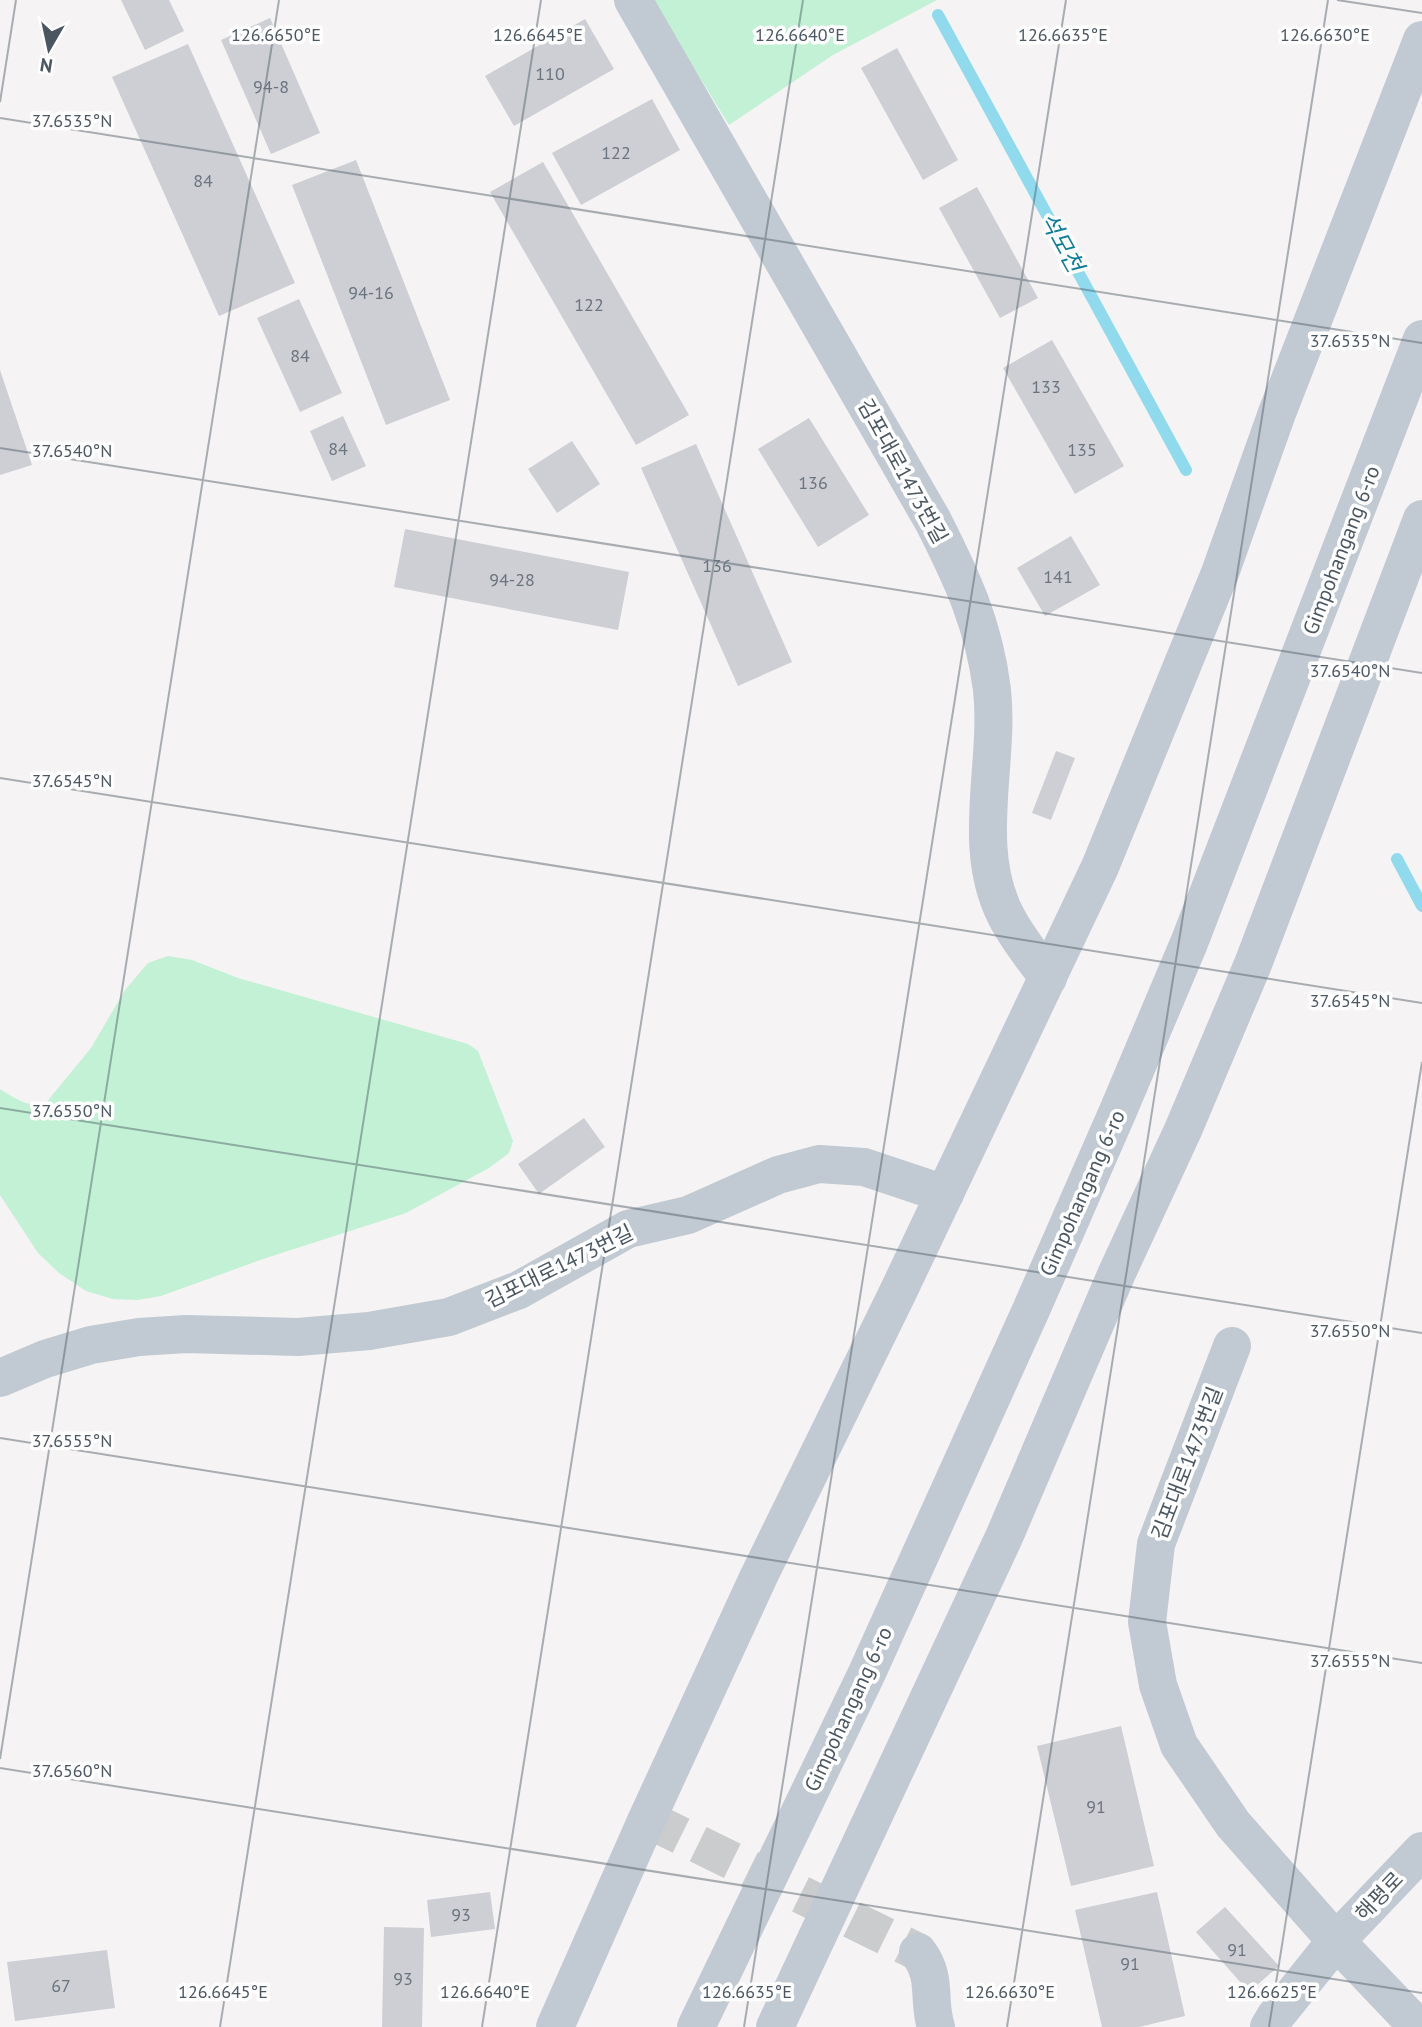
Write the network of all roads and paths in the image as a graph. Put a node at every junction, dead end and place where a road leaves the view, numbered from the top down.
1 (633, 0) edge
2 (1422, 40) edge
3 (1422, 339) edge
4 (1422, 519) edge
5 (1048, 978) junction
6 (945, 1194) junction
7 (1232, 1346) dead end
8 (0, 1378) edge
9 (1422, 1851) edge
10 (1336, 1941) junction
11 (918, 1952) tunnel mouth
12 (1268, 2024) edge
13 (934, 2026) edge
14 (555, 2027) edge
15 (696, 2027) edge
16 (775, 2027) edge
17 (1418, 2027) edge

1 - 5 street, 김포대로1473번길
2 - 5 street
3 - 15 street, Gimpohangang 6-ro
4 - 16 street
5 - 6 street
6 - 8 street, 김포대로1473번길
6 - 14 street
7 - 10 street, 김포대로1473번길
9 - 10 street, 해평로
10 - 12 street, 해평로
10 - 17 street
11 - 13 street

